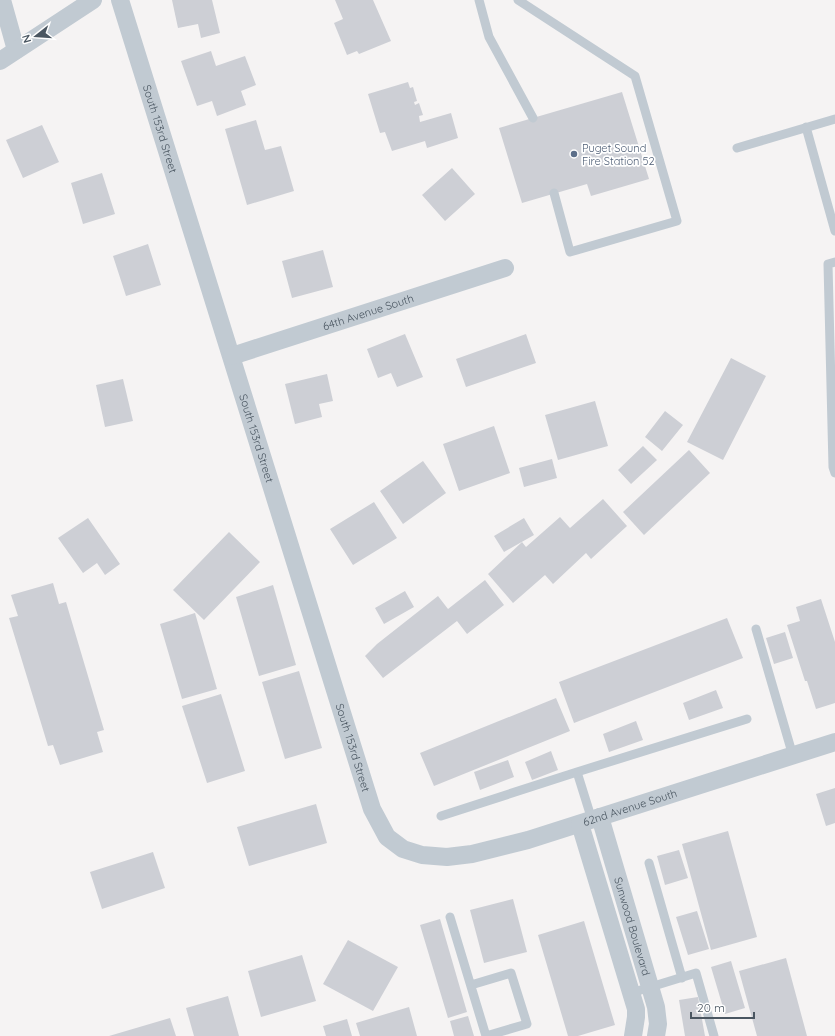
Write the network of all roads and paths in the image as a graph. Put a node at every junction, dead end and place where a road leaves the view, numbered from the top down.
1 (2, 0) edge
2 (93, 0) edge
3 (120, 0) edge
4 (479, 0) edge
5 (518, 0) edge
6 (16, 50) junction
7 (0, 61) edge
8 (533, 118) dead end
9 (835, 119) edge
10 (806, 127) junction
11 (737, 148) dead end
12 (554, 193) dead end
13 (835, 231) edge
14 (835, 262) edge
15 (504, 268) dead end
16 (232, 356) junction
17 (835, 473) edge
18 (756, 629) dead end
19 (747, 719) dead end
20 (835, 742) edge
21 (793, 756) junction
22 (577, 772) junction
23 (441, 816) dead end
24 (590, 820) junction
25 (422, 854) joint
26 (649, 864) dead end
27 (450, 916) dead end
28 (682, 978) junction
29 (471, 985) junction
30 (650, 987) junction
31 (631, 993) junction
32 (486, 1036) edge
33 (633, 1036) edge
34 (656, 1036) edge
35 (714, 1036) edge

1 - 6 street
2 - 6 street
3 - 16 street, South 153rd Street
4 - 8 lane
5 - 12 lane
6 - 7 street
9 - 10 lane
10 - 11 lane
10 - 13 lane
14 - 17 lane
15 - 16 street, 64th Avenue South
16 - 25 street, South 153rd Street
18 - 21 lane
19 - 22 lane
20 - 21 street, 62nd Avenue South
21 - 24 street, 62nd Avenue South
22 - 23 lane
22 - 24 lane
24 - 25 street, 62nd Avenue South
24 - 30 street, Sunwood Boulevard
24 - 31 street, Sunwood Boulevard
26 - 28 lane
27 - 29 lane
28 - 30 lane
28 - 35 lane
29 - 32 lane
29 - 32 lane
30 - 31 lane
30 - 34 street, Sunwood Boulevard
31 - 33 street, Sunwood Boulevard

